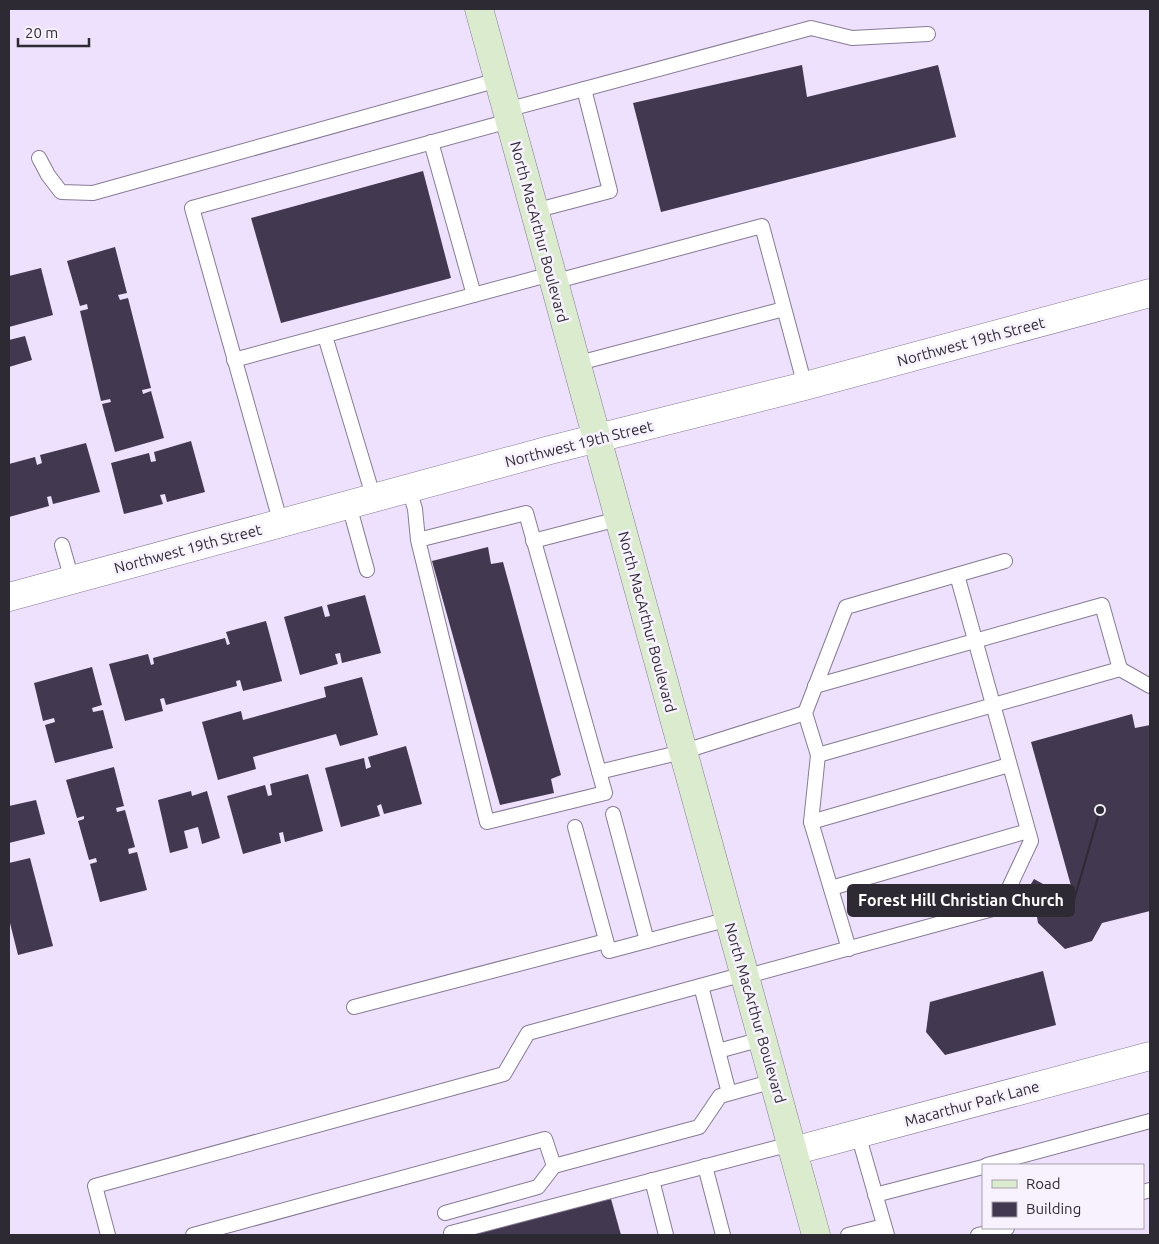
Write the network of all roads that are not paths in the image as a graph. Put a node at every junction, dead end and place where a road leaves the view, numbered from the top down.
1 (479, 9) edge
2 (928, 34) dead end
3 (498, 80) junction
4 (584, 90) junction
5 (508, 116) junction
6 (431, 142) junction
7 (39, 158) dead end
8 (534, 211) junction
9 (552, 278) junction
10 (1150, 294) edge
11 (474, 296) junction
12 (784, 309) junction
13 (325, 336) junction
14 (234, 360) junction
15 (575, 364) junction
16 (805, 386) junction
17 (596, 439) junction
18 (409, 489) junction
19 (362, 502) junction
20 (618, 519) junction
21 (281, 524) junction
22 (418, 540) junction
23 (534, 541) junction
24 (62, 545) dead end
25 (1006, 561) dead end
26 (367, 570) dead end
27 (957, 575) junction
28 (72, 580) junction
29 (9, 597) edge
30 (975, 641) junction
31 (1120, 670) junction
32 (815, 686) junction
33 (1150, 686) edge
34 (993, 706) junction
35 (805, 713) junction
36 (682, 752) junction
37 (818, 755) junction
38 (1009, 765) junction
39 (599, 772) junction
40 (613, 814) dead end
41 (811, 822) junction
42 (575, 827) dead end
43 (1028, 832) junction
44 (831, 888) junction
45 (729, 919) junction
46 (606, 941) junction
47 (647, 941) junction
48 (849, 949) junction
49 (744, 975) junction
50 (700, 986) junction
51 (354, 1007) dead end
52 (762, 1039) junction
53 (718, 1051) junction
54 (1150, 1056) edge
55 (774, 1081) junction
56 (729, 1093) junction
57 (1150, 1121) edge
58 (858, 1134) junction
59 (792, 1147) junction
60 (991, 1164) edge
61 (554, 1166) junction
62 (705, 1166) junction
63 (982, 1166) edge
64 (652, 1180) junction
65 (876, 1195) junction
66 (445, 1213) dead end
67 (1003, 1229) edge
68 (885, 1230) edge
69 (108, 1235) edge
70 (193, 1235) edge
71 (452, 1235) edge
72 (666, 1235) edge
73 (723, 1235) edge
74 (816, 1235) edge
75 (848, 1235) edge
76 (978, 1235) edge

1 - 3 main road, North MacArthur Boulevard
2 - 4 lane
3 - 5 main road, North MacArthur Boulevard
3 - 7 lane
4 - 5 lane
4 - 8 lane
5 - 6 lane
5 - 8 main road, North MacArthur Boulevard
6 - 11 lane
6 - 14 lane
8 - 9 main road, North MacArthur Boulevard
9 - 11 lane
9 - 12 lane
9 - 15 main road, North MacArthur Boulevard
10 - 16 street, Northwest 19th Street
11 - 13 lane
12 - 15 lane
12 - 16 lane
13 - 14 lane
13 - 19 lane
14 - 21 lane
15 - 17 main road, North MacArthur Boulevard
16 - 17 street, Northwest 19th Street
17 - 18 street, Northwest 19th Street
17 - 20 main road, North MacArthur Boulevard
18 - 19 street, Northwest 19th Street
18 - 22 lane
19 - 21 street, Northwest 19th Street
19 - 26 lane
20 - 23 lane
20 - 36 main road, North MacArthur Boulevard
21 - 28 street, Northwest 19th Street
22 - 23 lane
22 - 39 lane
23 - 39 lane
24 - 28 lane
25 - 27 lane
27 - 30 lane
27 - 32 lane
28 - 29 street, Northwest 19th Street
30 - 31 lane
30 - 32 lane
30 - 34 lane
31 - 33 lane
31 - 34 lane
32 - 35 lane
34 - 37 lane
34 - 38 lane
35 - 36 lane
35 - 37 lane
36 - 39 lane
36 - 45 main road, North MacArthur Boulevard
37 - 41 lane
38 - 41 lane
38 - 43 lane
40 - 47 lane
41 - 44 lane
42 - 46 lane
43 - 44 lane
43 - 48 lane
44 - 48 lane
45 - 47 lane
45 - 49 main road, North MacArthur Boulevard
46 - 47 lane
46 - 51 lane
48 - 49 lane
49 - 50 lane
49 - 52 main road, North MacArthur Boulevard
50 - 53 lane
50 - 69 lane
52 - 53 lane
52 - 55 main road, North MacArthur Boulevard
53 - 56 lane
54 - 58 street, Macarthur Park Lane
55 - 56 lane
55 - 59 main road, North MacArthur Boulevard
56 - 61 lane
57 - 60 lane
58 - 59 street, Macarthur Park Lane
58 - 65 lane
59 - 62 lane
59 - 74 main road, North MacArthur Boulevard
61 - 66 lane
61 - 70 lane
62 - 64 lane
62 - 73 lane
63 - 65 lane
64 - 71 lane
64 - 72 lane
65 - 68 lane
67 - 76 lane
68 - 75 lane

